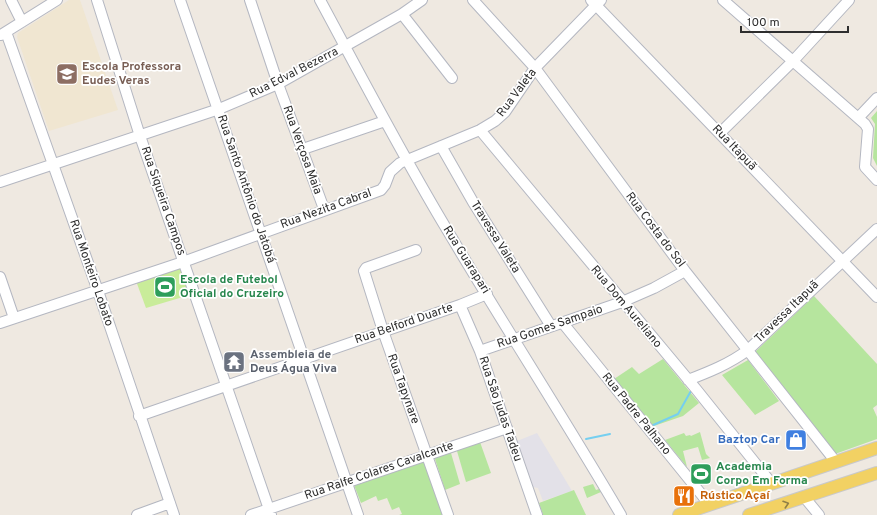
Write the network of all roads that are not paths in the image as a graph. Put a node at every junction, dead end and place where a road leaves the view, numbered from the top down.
1 (11, 0) edge
2 (57, 0) edge
3 (97, 0) edge
4 (180, 0) edge
5 (250, 0) edge
6 (320, 0) edge
7 (473, 0) edge
8 (723, 0) edge
9 (849, 0) edge
10 (418, 1) edge
11 (596, 2) edge
12 (734, 4) edge
13 (402, 14) junction
14 (22, 22) junction
15 (3, 34) edge
16 (345, 46) junction
17 (793, 61) junction
18 (535, 68) junction
19 (452, 78) dead end
20 (278, 84) junction
21 (877, 98) edge
22 (219, 109) junction
23 (859, 117) junction
24 (385, 121) junction
25 (480, 130) junction
26 (720, 134) junction
27 (140, 136) junction
28 (441, 146) junction
29 (303, 148) junction
30 (406, 160) junction
31 (52, 164) junction
32 (877, 180) edge
33 (0, 182) edge
34 (381, 190) joint
35 (324, 209) junction
36 (877, 229) edge
37 (261, 233) junction
38 (416, 250) dead end
39 (842, 260) junction
40 (184, 262) junction
41 (685, 270) junction
42 (0, 277) edge
43 (98, 291) junction
44 (487, 294) junction
45 (877, 297) edge
46 (622, 302) junction
47 (460, 305) junction
48 (14, 318) junction
49 (562, 322) junction
50 (0, 323) edge
51 (551, 326) junction
52 (383, 331) junction
53 (514, 340) junction
54 (748, 350) junction
55 (480, 351) junction
56 (303, 358) junction
57 (688, 380) junction
58 (227, 385) junction
59 (140, 416) junction
60 (507, 428) junction
61 (877, 448) edge
62 (427, 456) junction
63 (836, 462) junction
64 (877, 473) edge
65 (347, 481) junction
66 (772, 484) junction
67 (805, 498) junction
68 (170, 503) junction
69 (710, 505) junction
70 (270, 512) edge
71 (771, 512) edge
72 (137, 515) edge
73 (174, 515) edge
74 (250, 515) edge
75 (358, 515) edge
76 (448, 515) edge
77 (536, 515) edge
78 (621, 515) edge
79 (680, 515) edge
80 (749, 515) edge
81 (819, 515) edge

1 - 14 street
2 - 14 street
3 - 27 street, Rua Siqueira Campos
4 - 22 street, Rua Santo Antônio do Jatobá
5 - 20 street, Rua Verçosa Maia
6 - 16 street, Rua Guarapari
7 - 18 street, Rua Costa do Sol
8 - 12 street
9 - 17 street
10 - 13 street, Rua Edval Bezerra
11 - 18 street, Rua Valeta
11 - 26 street, Rua Itapuã
12 - 17 street
13 - 16 street, Rua Edval Bezerra
13 - 19 street
14 - 15 street
15 - 31 street, Rua Monteiro Lobato
16 - 20 street, Rua Edval Bezerra
16 - 24 street, Rua Guarapari
17 - 23 street
17 - 26 street
18 - 25 street, Rua Valeta
18 - 41 street, Rua Costa do Sol
20 - 22 street, Rua Edval Bezerra
20 - 29 street, Rua Verçosa Maia
21 - 23 street
22 - 27 street, Rua Edval Bezerra
22 - 37 street, Rua Santo Antônio do Jatobá
23 - 32 street
24 - 29 street
24 - 30 street, Rua Guarapari
25 - 28 street, Rua Valeta
25 - 46 street, Rua Dom Aureliano
26 - 39 street, Rua Itapuã
27 - 31 street, Rua Edval Bezerra
27 - 40 street, Rua Siqueira Campos
28 - 30 street, Rua Valeta
28 - 51 street, Travessa Valeta
29 - 35 street, Rua Verçosa Maia
30 - 34 street, Rua Valeta
30 - 44 street, Rua Guarapari
31 - 33 street, Rua Edval Bezerra
31 - 43 street, Rua Monteiro Lobato
34 - 35 street, Rua Nezita Cabral
35 - 37 street, Rua Nezita Cabral
36 - 39 street, Travessa Itapuã
37 - 40 street, Rua Nezita Cabral
37 - 56 street, Rua Santo Antônio do Jatobá
38 - 52 street, Rua Tapynare
39 - 45 street, Rua Itapuã
39 - 54 street, Travessa Itapuã
40 - 43 street, Rua Nezita Cabral
40 - 58 street, Rua Siqueira Campos
41 - 46 street, Rua Gomes Sampaio
41 - 54 street, Rua Costa do Sol
42 - 48 street
43 - 48 street, Rua Nezita Cabral
43 - 59 street, Rua Monteiro Lobato
44 - 47 street, Rua Belford Duarte
44 - 53 street, Rua Guarapari
46 - 49 street, Rua Gomes Sampaio
46 - 57 street, Rua Dom Aureliano
47 - 52 street, Rua Belford Duarte
47 - 55 street, Rua São judas Tadeu
48 - 50 street, Rua Nezita Cabral
49 - 51 street, Rua Gomes Sampaio
49 - 69 street, Rua Padre Palhano
51 - 53 street, Rua Gomes Sampaio
52 - 56 street, Rua Belford Duarte
52 - 62 street, Rua Tapynare
53 - 55 street, Rua Gomes Sampaio
53 - 78 street, Rua Guarapari
54 - 57 street, Travessa Itapuã
54 - 63 street, Rua Costa do Sol
55 - 60 street, Rua São judas Tadeu
56 - 58 street, Rua Belford Duarte
56 - 65 street, Rua Santo Antônio do Jatobá
57 - 66 street, Rua Dom Aureliano
58 - 59 street, Rua Belford Duarte
58 - 70 street, Rua Siqueira Campos
59 - 68 street, Rua Monteiro Lobato
60 - 62 street, Rua Ralfe Colares Cavalcante
60 - 77 street, Rua São judas Tadeu
61 - 63 main road
62 - 65 street, Rua Ralfe Colares Cavalcante
62 - 76 street, Rua Tapynare
63 - 66 main road
64 - 67 main road
65 - 70 street, Rua Ralfe Colares Cavalcante
65 - 75 street, Rua Santo Antônio do Jatobá
66 - 69 main road
71 -> 67 main road
67 - 81 street
68 - 72 street
68 - 73 street, Rua Monteiro Lobato
69 - 79 main road
70 - 74 street, Rua Ralfe Colares Cavalcante
71 - 80 main road

